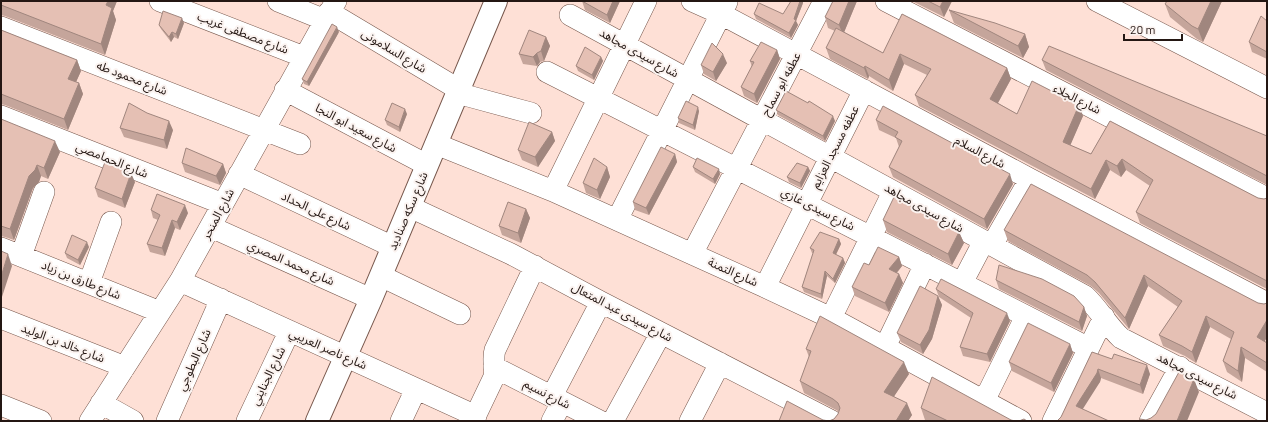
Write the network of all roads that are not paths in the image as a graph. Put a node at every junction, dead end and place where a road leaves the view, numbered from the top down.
1 (160, 1) edge
2 (278, 1) edge
3 (496, 1) edge
4 (646, 1) edge
5 (692, 1) edge
6 (824, 1) edge
7 (886, 1) edge
8 (1097, 1) edge
9 (724, 7) edge
10 (1130, 8) edge
11 (330, 11) edge
12 (570, 15) dead end
13 (1, 27) edge
14 (625, 45) junction
15 (797, 54) junction
16 (304, 57) junction
17 (547, 72) dead end
18 (687, 80) junction
19 (1267, 88) edge
20 (285, 90) junction
21 (864, 90) junction
22 (458, 91) junction
23 (598, 98) junction
24 (531, 113) dead end
25 (1, 116) edge
26 (762, 120) junction
27 (264, 129) junction
28 (662, 130) junction
29 (300, 144) dead end
30 (436, 144) junction
31 (830, 157) junction
32 (427, 165) junction
33 (737, 168) junction
34 (239, 174) junction
35 (1030, 179) junction
36 (552, 191) junction
37 (44, 192) dead end
38 (893, 192) junction
39 (1267, 198) edge
40 (807, 203) junction
41 (223, 204) junction
42 (410, 207) junction
43 (617, 220) junction
44 (111, 222) dead end
45 (211, 227) junction
46 (871, 236) junction
47 (988, 243) junction
48 (393, 247) junction
49 (1, 248) edge
50 (692, 254) junction
51 (21, 256) junction
52 (925, 264) junction
53 (535, 266) junction
54 (381, 276) junction
55 (180, 281) junction
56 (89, 283) junction
57 (962, 283) junction
58 (765, 287) junction
59 (221, 299) junction
60 (371, 299) junction
61 (601, 302) junction
62 (1267, 303) edge
63 (160, 312) junction
64 (460, 314) dead end
65 (1026, 316) junction
66 (1104, 317) junction
67 (1, 318) edge
68 (831, 318) junction
69 (289, 332) junction
70 (661, 333) junction
71 (885, 347) junction
72 (1089, 348) junction
73 (346, 357) junction
74 (720, 363) junction
75 (125, 367) junction
76 (494, 367) junction
77 (1180, 367) junction
78 (416, 389) junction
79 (557, 399) junction
80 (984, 401) junction
81 (102, 403) junction
82 (1, 406) edge
83 (1267, 413) edge
84 (803, 414) edge
85 (474, 418) edge
86 (41, 421) edge
87 (90, 421) edge
88 (133, 421) edge
89 (167, 421) edge
90 (247, 421) edge
91 (317, 421) edge
92 (401, 421) edge
93 (552, 421) edge
94 (600, 421) edge
95 (613, 421) edge
96 (690, 421) edge
97 (832, 421) edge
98 (1021, 421) edge
99 (1052, 421) edge
100 (1150, 421) edge

1 - 16 street, شارع مصطفى غريب
2 - 11 street, شارع السلامونى
3 - 22 street, شارع سكه صناديد
4 - 14 street
5 - 9 street, شارع السلام
6 - 15 street, عطفه ابو سماح
7 - 39 street, شارع الجلاء
8 - 10 street
9 - 15 street, شارع السلام
9 - 18 street
10 - 19 street
11 - 16 street, شارع المنحر
11 - 22 street, شارع السلامونى
12 - 14 street, شارع سيدى مجاهد
13 - 27 street, شارع محمود طه
14 - 18 street, شارع سيدى مجاهد
14 - 23 street
15 - 21 street, شارع السلام
15 - 26 street, عطفه ابو سماح
16 - 20 street, شارع المنحر
17 - 23 street, شارع سيدى غازي
18 - 26 street, شارع سيدى مجاهد
18 - 28 street
20 - 27 street, شارع المنحر
20 - 32 street, شارع سعيد ابو النجا
21 - 31 street, عطفه مسجد العزايم
21 - 35 street, شارع السلام
22 - 24 street, شارع السلامونى
22 - 30 street, شارع سكه صناديد
23 - 28 street, شارع سيدى غازي
23 - 36 street
25 - 41 street, شارع الحمامصي
26 - 31 street, شارع سيدى مجاهد
26 - 33 street, عطفه ابو سماح
27 - 29 street, شارع محمود طه
27 - 34 street, شارع المنحر
28 - 33 street, شارع سيدى غازي
28 - 43 street
30 - 32 street, شارع سكه صناديد
30 - 36 street, شارع التمنة
31 - 38 street, شارع سيدى مجاهد
31 - 40 street, عطفه مسجد العزايم
32 - 42 street, شارع سكه صناديد
33 - 40 street, شارع سيدى غازي
33 - 50 street, عطفه ابو سماح
34 - 41 street, شارع المنحر
34 - 48 street, شارع على الحداد
35 - 47 street
35 - 62 street, شارع السلام
36 - 43 street, شارع التمنة
37 - 51 street
38 - 46 street
38 - 47 street, شارع سيدى مجاهد
40 - 46 street, شارع سيدى غازي
40 - 58 street, عطفه مسجد العزايم
41 - 45 street, شارع المنحر
42 - 48 street, شارع سكه صناديد
42 - 53 street, شارع سيدى عبد المتعال
43 - 50 street, شارع التمنة
44 - 56 street
45 - 55 street, شارع المنحر
45 - 60 street, شارع محمد المصري
46 - 52 street, شارع سيدى غازي
46 - 68 street
47 - 57 street
47 - 66 street, شارع سيدى مجاهد
48 - 54 street, شارع سكه صناديد
49 - 51 street, شارع طارق بن زياد
50 - 58 street, شارع التمنة
51 - 56 street, شارع طارق بن زياد
52 - 57 street, شارع سيدى غازي
52 - 71 street
53 - 61 street, شارع سيدى عبد المتعال
53 - 76 street
54 - 60 street, شارع سكه صناديد
54 - 64 street
55 - 59 street, شارع ناصر العريبي
55 - 63 street, شارع المنحر
56 - 63 street, شارع طارق بن زياد
57 - 65 street, شارع سيدى غازي
58 - 68 street, شارع التمنة
59 - 69 street, شارع ناصر العريبي
59 - 89 street, شارع البطوجي
60 - 73 street, شارع سكه صناديد
61 - 70 street, شارع سيدى عبد المتعال
61 - 79 street
63 - 75 street, شارع المنحر
65 - 72 street, شارع سيدى غازي
65 - 80 street
66 - 72 street
66 - 77 street, شارع سيدى مجاهد
67 - 75 street, شارع خالد بن الوليد
68 - 71 street, شارع التمنة
69 - 73 street, شارع ناصر العريبي
69 - 90 street, شارع الجنايني
70 - 74 street, شارع سيدى عبد المتعال
70 - 95 street
71 - 80 street, شارع التمنة
72 - 99 street
73 - 78 street, شارع ناصر العريبي
73 - 91 street, شارع سكه صناديد
74 - 84 street, شارع سيدى عبد المتعال
74 - 96 street
75 - 81 street, شارع المنحر
76 - 79 street, شارع نسيم
76 - 85 street
77 - 83 street, شارع سيدى مجاهد
77 - 100 street
78 - 85 street, شارع ناصر العريبي
78 - 92 street
79 - 93 street
79 - 94 street, شارع نسيم
80 - 98 street, شارع التمنة
81 - 87 street, شارع المنحر
81 - 88 street
82 - 86 street
84 - 97 street, شارع سيدى عبد المتعال

